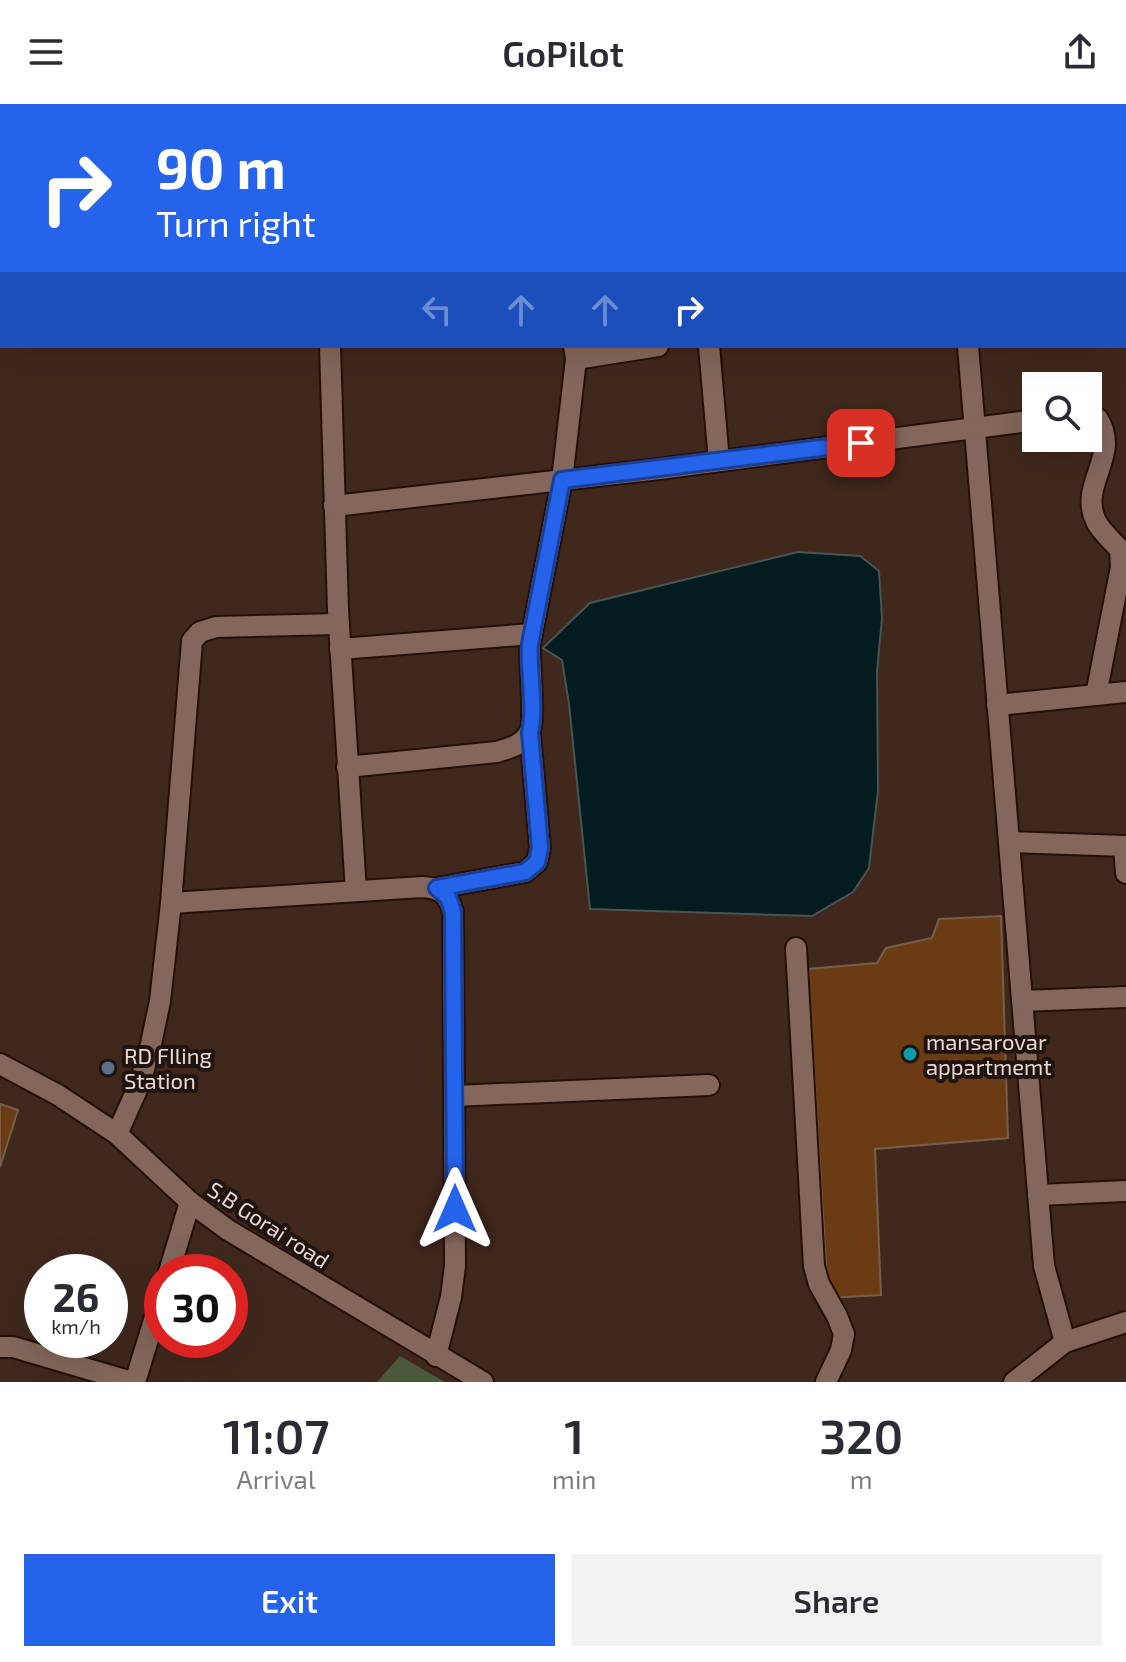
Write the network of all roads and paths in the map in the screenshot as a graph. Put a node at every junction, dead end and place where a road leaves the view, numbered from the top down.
1 (330, 348) edge
2 (630, 348) edge
3 (709, 348) edge
4 (968, 348) edge
5 (575, 352) edge
6 (1022, 422) edge
7 (1102, 426) edge
8 (975, 429) junction
9 (719, 461) junction
10 (562, 480) junction
11 (334, 506) junction
12 (339, 624) junction
13 (532, 634) junction
14 (340, 649) junction
15 (1126, 692) edge
16 (1096, 695) junction
17 (997, 705) junction
18 (530, 733) junction
19 (347, 767) junction
20 (1009, 842) junction
21 (1125, 846) edge
22 (1126, 873) edge
23 (437, 888) junction
24 (356, 891) junction
25 (171, 903) junction
26 (796, 948) dead end
27 (1126, 997) edge
28 (1022, 1001) junction
29 (0, 1064) edge
30 (709, 1085) dead end
31 (454, 1096) junction
32 (117, 1134) junction
33 (1126, 1191) edge
34 (1038, 1195) junction
35 (190, 1202) junction
36 (174, 1254) edge
37 (1126, 1322) edge
38 (1065, 1342) junction
39 (0, 1347) edge
40 (144, 1349) edge
41 (436, 1356) junction
42 (133, 1382) edge
43 (483, 1382) edge
44 (826, 1382) edge
45 (1014, 1382) edge

1 - 11 street
2 - 5 street
3 - 9 street
4 - 8 street
5 - 10 street
6 - 8 street
7 - 16 street
8 - 9 street
8 - 17 street
9 - 10 street
10 - 11 street
10 - 13 street
11 - 12 street
12 - 14 street
12 - 25 street
13 - 14 street
13 - 18 street
14 - 19 street
15 - 16 street
16 - 17 street
17 - 20 street
18 - 19 street
18 - 23 street
19 - 24 street
20 - 21 street
20 - 28 street
21 - 22 street
23 - 24 street
23 - 31 street
24 - 25 street
25 - 32 street
26 - 44 street
27 - 28 street
28 - 34 street
29 - 32 street, S.B Gorai road
30 - 31 street
31 - 41 street
32 - 35 street, S.B Gorai road
33 - 34 street
34 - 38 street
35 - 36 street
35 - 41 street, S.B Gorai road
37 - 38 street
38 - 45 street
39 - 42 street
40 - 42 street
41 - 43 street, S.B Gorai road

